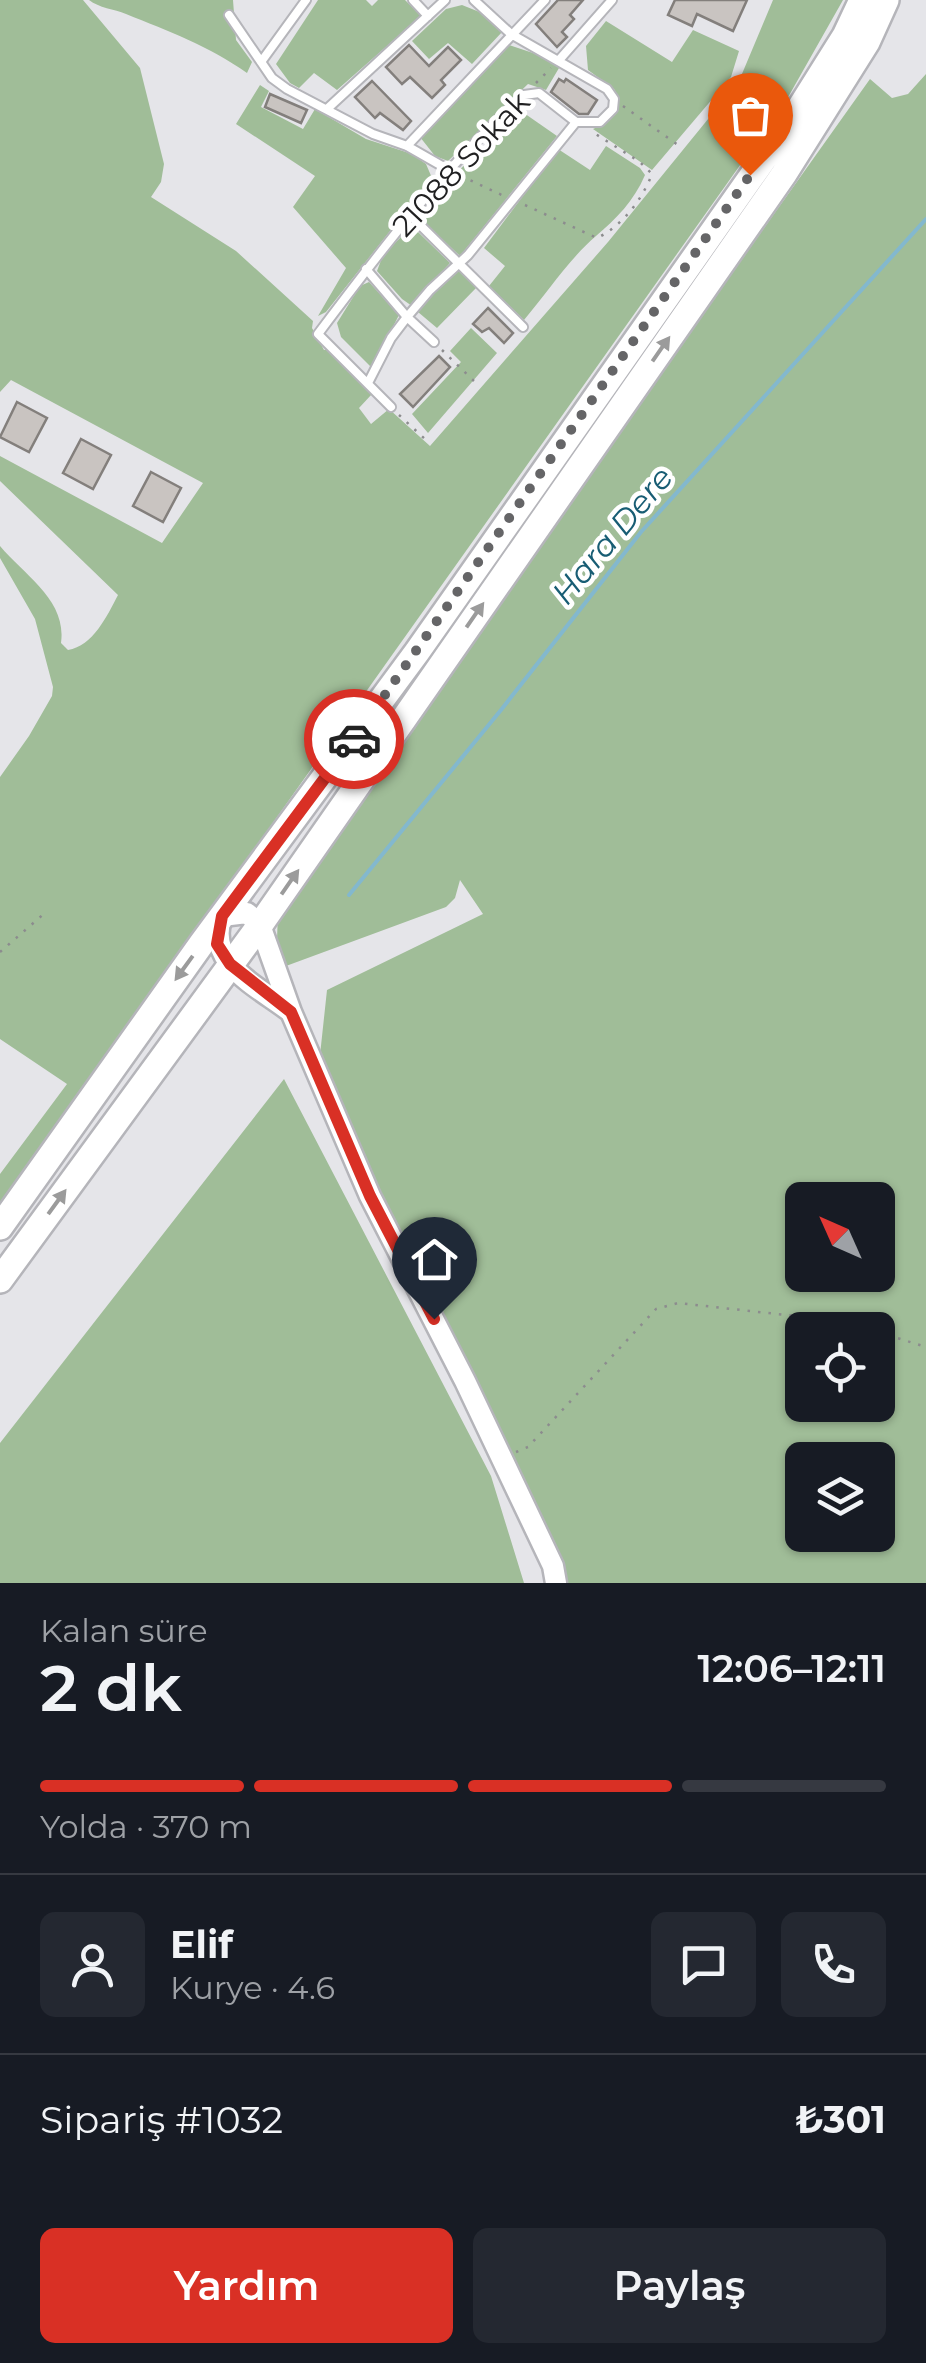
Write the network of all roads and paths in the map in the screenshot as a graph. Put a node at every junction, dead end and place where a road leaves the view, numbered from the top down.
1 (306, 0) edge
2 (413, 0) edge
3 (445, 0) edge
4 (474, 0) edge
5 (545, 0) edge
6 (612, 0) edge
7 (862, 0) edge
8 (886, 0) edge
9 (229, 15) dead end
10 (428, 16) junction
11 (510, 34) junction
12 (560, 60) junction
13 (262, 62) junction
14 (524, 95) junction
15 (614, 99) junction
16 (327, 109) junction
17 (576, 122) junction
18 (678, 145) dead end
19 (407, 146) junction
20 (449, 170) junction
21 (410, 214) junction
22 (598, 238) dead end
23 (460, 261) junction
24 (366, 269) junction
25 (407, 318) junction
26 (523, 327) dead end
27 (434, 342) joint
28 (368, 383) junction
29 (476, 383) dead end
30 (391, 407) joint
31 (427, 441) dead end
32 (46, 912) dead end
33 (222, 916) junction
34 (260, 925) junction
35 (0, 952) edge
36 (230, 964) junction
37 (291, 1012) junction
38 (0, 1226) edge
39 (0, 1280) edge
40 (785, 1315) edge
41 (895, 1337) edge
42 (926, 1347) edge
43 (502, 1459) junction
44 (556, 1583) edge

1 - 13 lane
2 - 10 lane
3 - 10 lane
4 - 11 lane
5 - 11 lane
6 - 12 lane
7 - 33 highway
34 -> 8 highway
9 - 13 lane
10 - 16 lane
11 - 12 lane
11 - 19 lane
12 - 14 path, 21088 Sokak
12 - 15 lane
13 - 16 lane
14 - 17 lane
14 - 20 lane, 21088 Sokak
15 - 17 lane
15 - 18 path
16 - 19 lane
17 - 22 path
17 - 23 lane
19 - 20 lane
20 - 21 lane, 21088 Sokak
21 - 23 lane
21 - 24 lane, 21088 Sokak
23 - 25 lane
23 - 26 lane
24 - 25 lane
24 - 28 lane, 21088 Sokak
25 - 27 lane
25 - 28 lane
27 - 29 path
28 - 30 lane
30 - 31 path
32 - 35 path
33 - 34 street
33 - 36 street
33 -> 38 highway
34 - 36 highway
34 - 37 street
36 - 37 street
39 -> 36 highway
37 - 43 street
40 - 43 path
41 - 42 path
43 - 44 street

